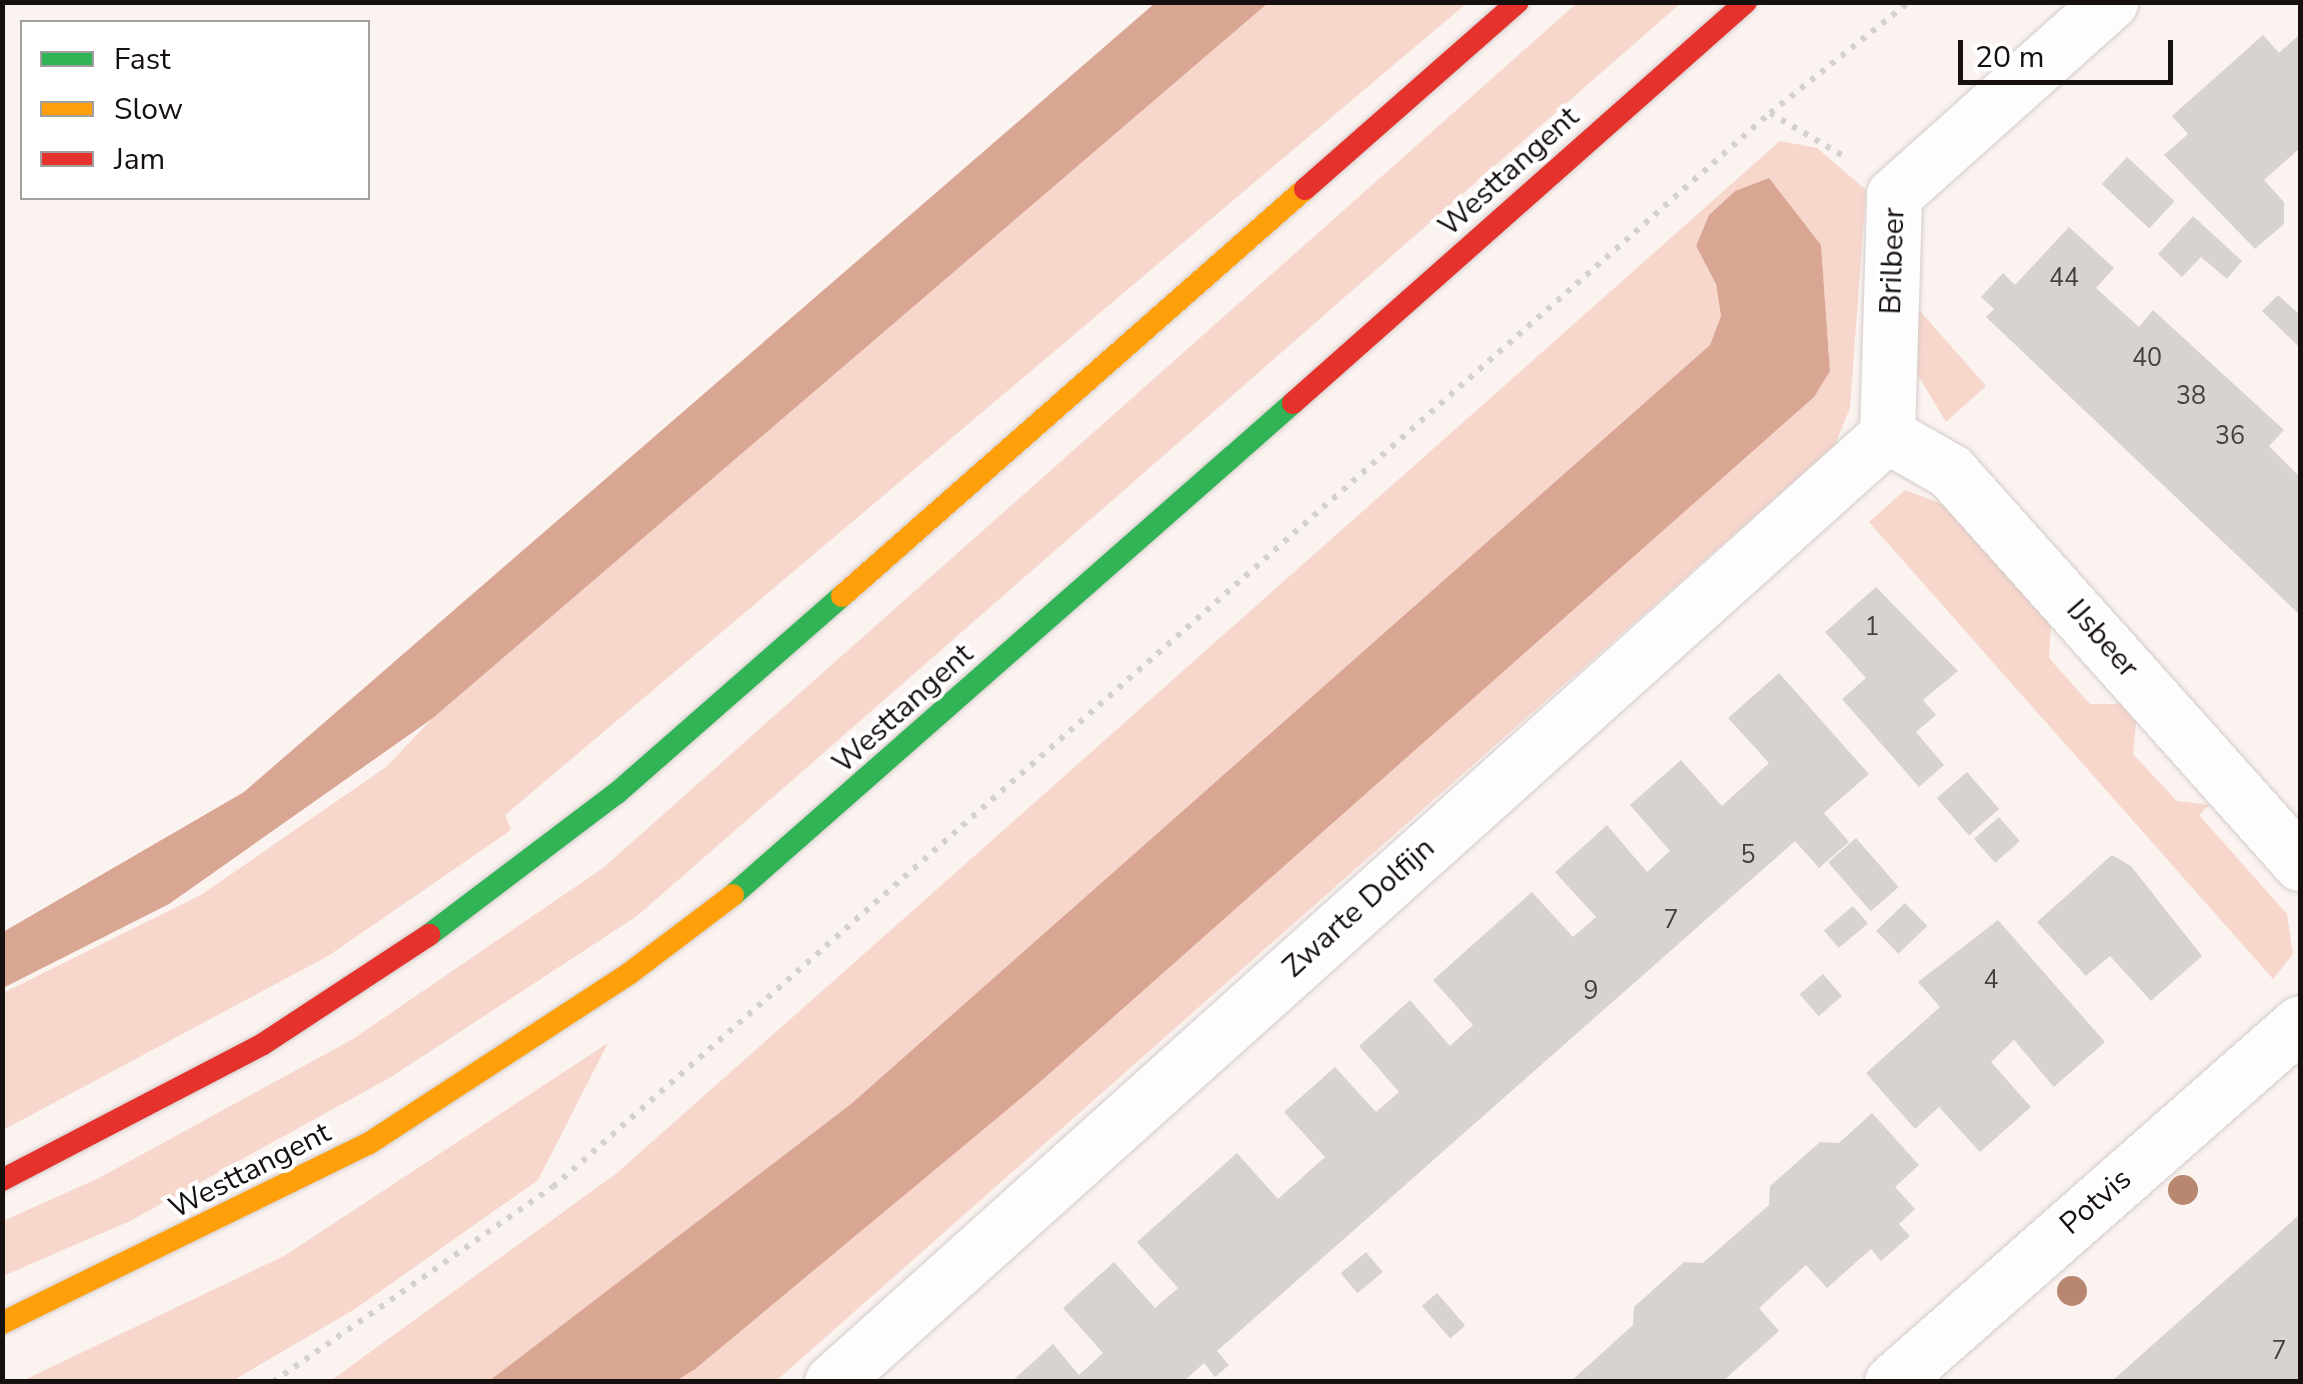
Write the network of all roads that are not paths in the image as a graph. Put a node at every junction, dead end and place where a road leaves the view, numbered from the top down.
1 (1518, 2) edge
2 (1746, 2) edge
3 (2110, 2) edge
4 (1887, 435) junction
5 (2300, 862) edge
6 (2300, 1023) edge
7 (2, 1180) edge
8 (2, 1323) edge
9 (832, 1382) edge
10 (1892, 1382) edge

1 - 7 main road
2 - 8 main road, Westtangent
3 - 4 street, Brilbeer
4 - 5 street, IJsbeer
4 - 9 street, Zwarte Dolfijn
6 - 10 street, Potvis

